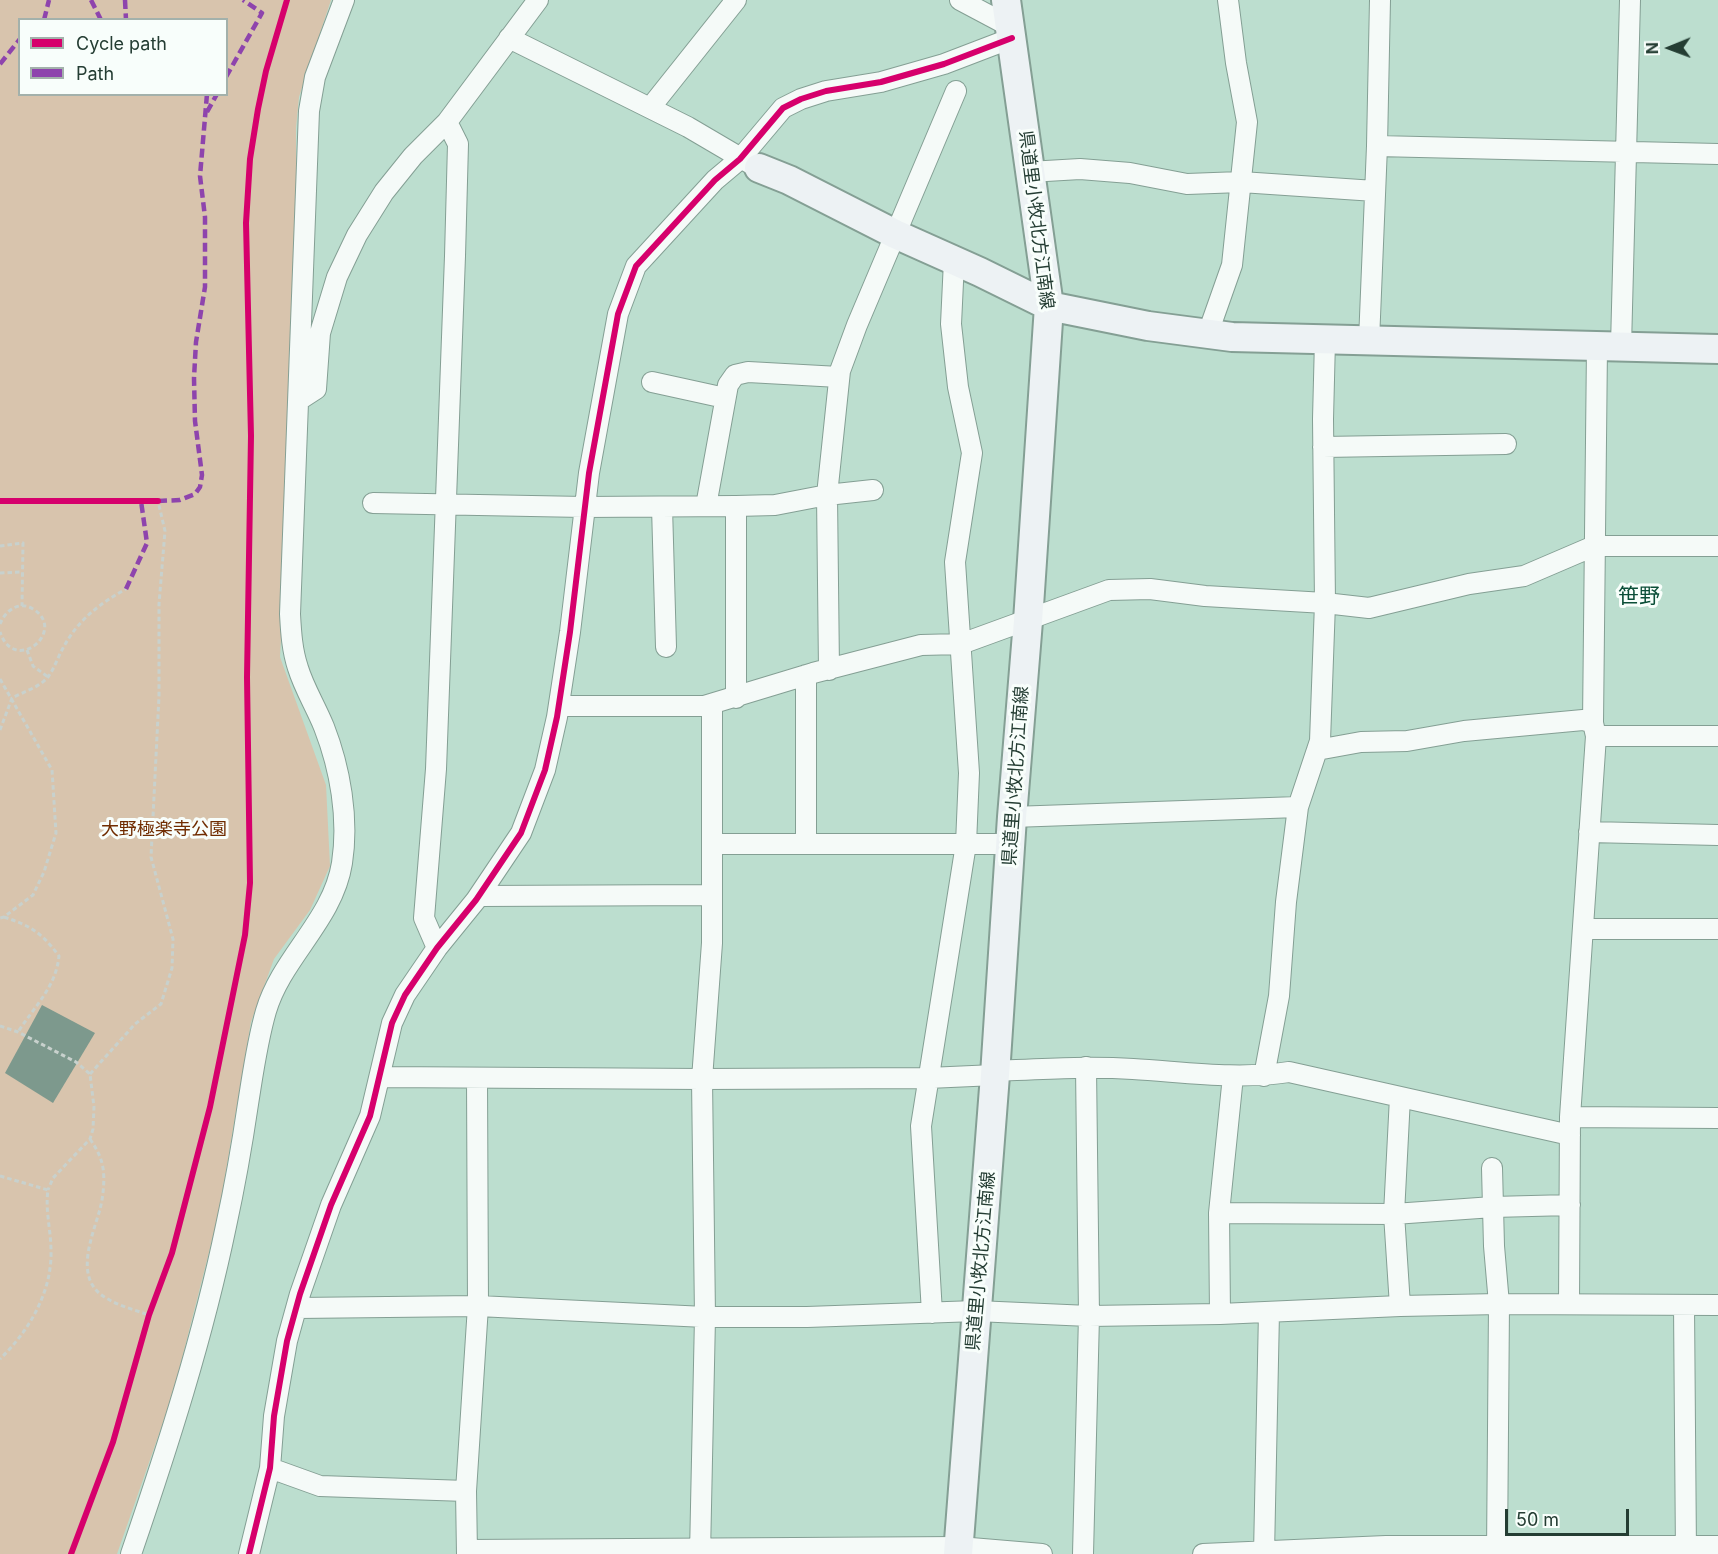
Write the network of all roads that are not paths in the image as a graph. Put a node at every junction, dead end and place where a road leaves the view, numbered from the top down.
1 (344, 0) edge
2 (538, 0) edge
3 (736, 0) edge
4 (960, 0) edge
5 (1228, 0) edge
6 (1380, 0) edge
7 (1630, 0) edge
8 (1009, 21) edge
9 (509, 38) junction
10 (956, 91) dead end
11 (650, 108) junction
12 (447, 122) junction
13 (1377, 146) junction
14 (1626, 153) junction
15 (1718, 154) edge
16 (750, 163) junction
17 (1029, 172) junction
18 (1241, 182) junction
19 (1375, 191) junction
20 (895, 234) junction
21 (954, 261) junction
22 (1049, 306) junction
23 (1208, 333) junction
24 (1325, 340) junction
25 (1369, 341) junction
26 (1609, 346) junction
27 (1718, 349) edge
28 (839, 376) junction
29 (652, 382) dead end
30 (725, 398) junction
31 (299, 400) junction
32 (1506, 444) dead end
33 (1323, 447) junction
34 (873, 490) dead end
35 (827, 495) junction
36 (373, 503) dead end
37 (447, 504) junction
38 (706, 506) junction
39 (736, 506) junction
40 (584, 507) junction
41 (662, 507) junction
42 (1594, 546) junction
43 (1718, 546) edge
44 (1324, 603) junction
45 (1028, 621) junction
46 (961, 644) junction
47 (666, 647) dead end
48 (829, 670) junction
49 (806, 675) junction
50 (736, 698) junction
51 (712, 704) junction
52 (559, 706) junction
53 (1594, 729) junction
54 (1718, 736) edge
55 (1317, 750) junction
56 (1298, 807) junction
57 (1011, 830) junction
58 (1589, 832) junction
59 (1718, 835) edge
60 (712, 844) junction
61 (806, 844) junction
62 (966, 844) junction
63 (712, 895) junction
64 (479, 896) junction
65 (1583, 929) junction
66 (1718, 929) edge
67 (437, 948) junction
68 (1086, 1067) junction
69 (996, 1073) junction
70 (1233, 1076) junction
71 (1264, 1076) junction
72 (380, 1077) junction
73 (477, 1078) junction
74 (928, 1078) junction
75 (702, 1079) junction
76 (1400, 1097) junction
77 (1718, 1118) edge
78 (1570, 1126) junction
79 (1492, 1168) dead end
80 (1570, 1205) junction
81 (1493, 1207) junction
82 (1219, 1213) junction
83 (1394, 1214) junction
84 (1499, 1304) junction
85 (1569, 1304) junction
86 (1400, 1305) junction
87 (1684, 1305) junction
88 (1718, 1305) edge
89 (478, 1306) junction
90 (297, 1308) junction
91 (976, 1311) junction
92 (932, 1312) junction
93 (1269, 1312) junction
94 (1220, 1314) junction
95 (1089, 1316) junction
96 (705, 1317) junction
97 (270, 1468) junction
98 (466, 1491) junction
99 (1718, 1546) edge
100 (700, 1550) edge
101 (958, 1550) edge
102 (1497, 1550) edge
103 (1686, 1550) edge
104 (467, 1552) edge
105 (1264, 1553) edge
106 (131, 1554) edge
107 (249, 1554) edge
108 (1042, 1554) edge
109 (1083, 1554) edge
110 (1203, 1554) edge

1 - 31 street
2 - 9 street
3 - 11 street
4 - 8 street
5 - 18 street
6 - 13 street
7 - 14 street
8 - 16 street
8 - 17 main road, 県道里小牧北方江南線
9 - 11 street
9 - 12 street
10 - 20 street
11 - 16 street
12 - 31 street
12 - 37 street
13 - 14 street
13 - 19 street
14 - 15 street
14 - 26 street
16 - 20 main road
16 - 40 street
17 - 18 street
17 - 22 main road, 県道里小牧北方江南線
18 - 19 street
18 - 23 street
19 - 25 street
20 - 21 main road
20 - 28 street
21 - 22 main road
21 - 46 street
22 - 23 main road
22 - 45 main road, 県道里小牧北方江南線
23 - 24 main road
24 - 25 main road
24 - 33 street
25 - 26 main road
26 - 27 main road
26 - 42 street
28 - 30 street
28 - 35 street
29 - 30 street
30 - 38 street
31 - 106 street
32 - 33 street
33 - 44 street
34 - 35 street
35 - 39 street
35 - 48 street
36 - 37 street
37 - 40 street
37 - 67 street
38 - 39 street
38 - 41 street
39 - 50 street
40 - 41 street
40 - 52 street
41 - 47 street
42 - 43 street
42 - 44 street
42 - 53 street
44 - 45 street
44 - 55 street
45 - 46 street
45 - 57 main road, 県道里小牧北方江南線
46 - 48 street
46 - 62 street
48 - 49 street
49 - 50 street
49 - 61 street
50 - 51 street
51 - 52 street
51 - 60 street
52 - 64 street
53 - 54 street
53 - 55 street
53 - 58 street
55 - 56 street
56 - 57 street
56 - 71 street
57 - 62 street
57 - 69 main road, 県道里小牧北方江南線
58 - 59 street
58 - 65 street
60 - 61 street
60 - 63 street
61 - 62 street
62 - 74 street
63 - 64 street
63 - 75 street
64 - 67 street
65 - 66 street
65 - 78 street
67 - 72 street
68 - 69 street
68 - 70 street
68 - 95 street
69 - 74 street
69 - 91 main road, 県道里小牧北方江南線
70 - 71 street
70 - 82 street
71 - 76 street
72 - 73 street
72 - 90 street
73 - 75 street
73 - 89 street
74 - 75 street
74 - 92 street
75 - 96 street
76 - 78 street
76 - 83 street
77 - 78 street
78 - 80 street
79 - 81 street
80 - 81 street
80 - 85 street
81 - 83 street
81 - 84 street
82 - 83 street
82 - 94 street
83 - 86 street
84 - 85 street
84 - 86 street
84 - 102 street
85 - 87 street
86 - 93 street
87 - 88 street
87 - 103 street
89 - 90 street
89 - 96 street
89 - 98 street
90 - 97 street
91 - 92 street
91 - 95 street
91 - 101 main road, 県道里小牧北方江南線
92 - 96 street
93 - 94 street
93 - 105 street
94 - 95 street
95 - 109 street
96 - 100 street
97 - 98 street
97 - 107 street
98 - 104 street
99 - 103 street
100 - 101 street
100 - 104 street
101 - 108 street
102 - 103 street
102 - 105 street
105 - 110 street

